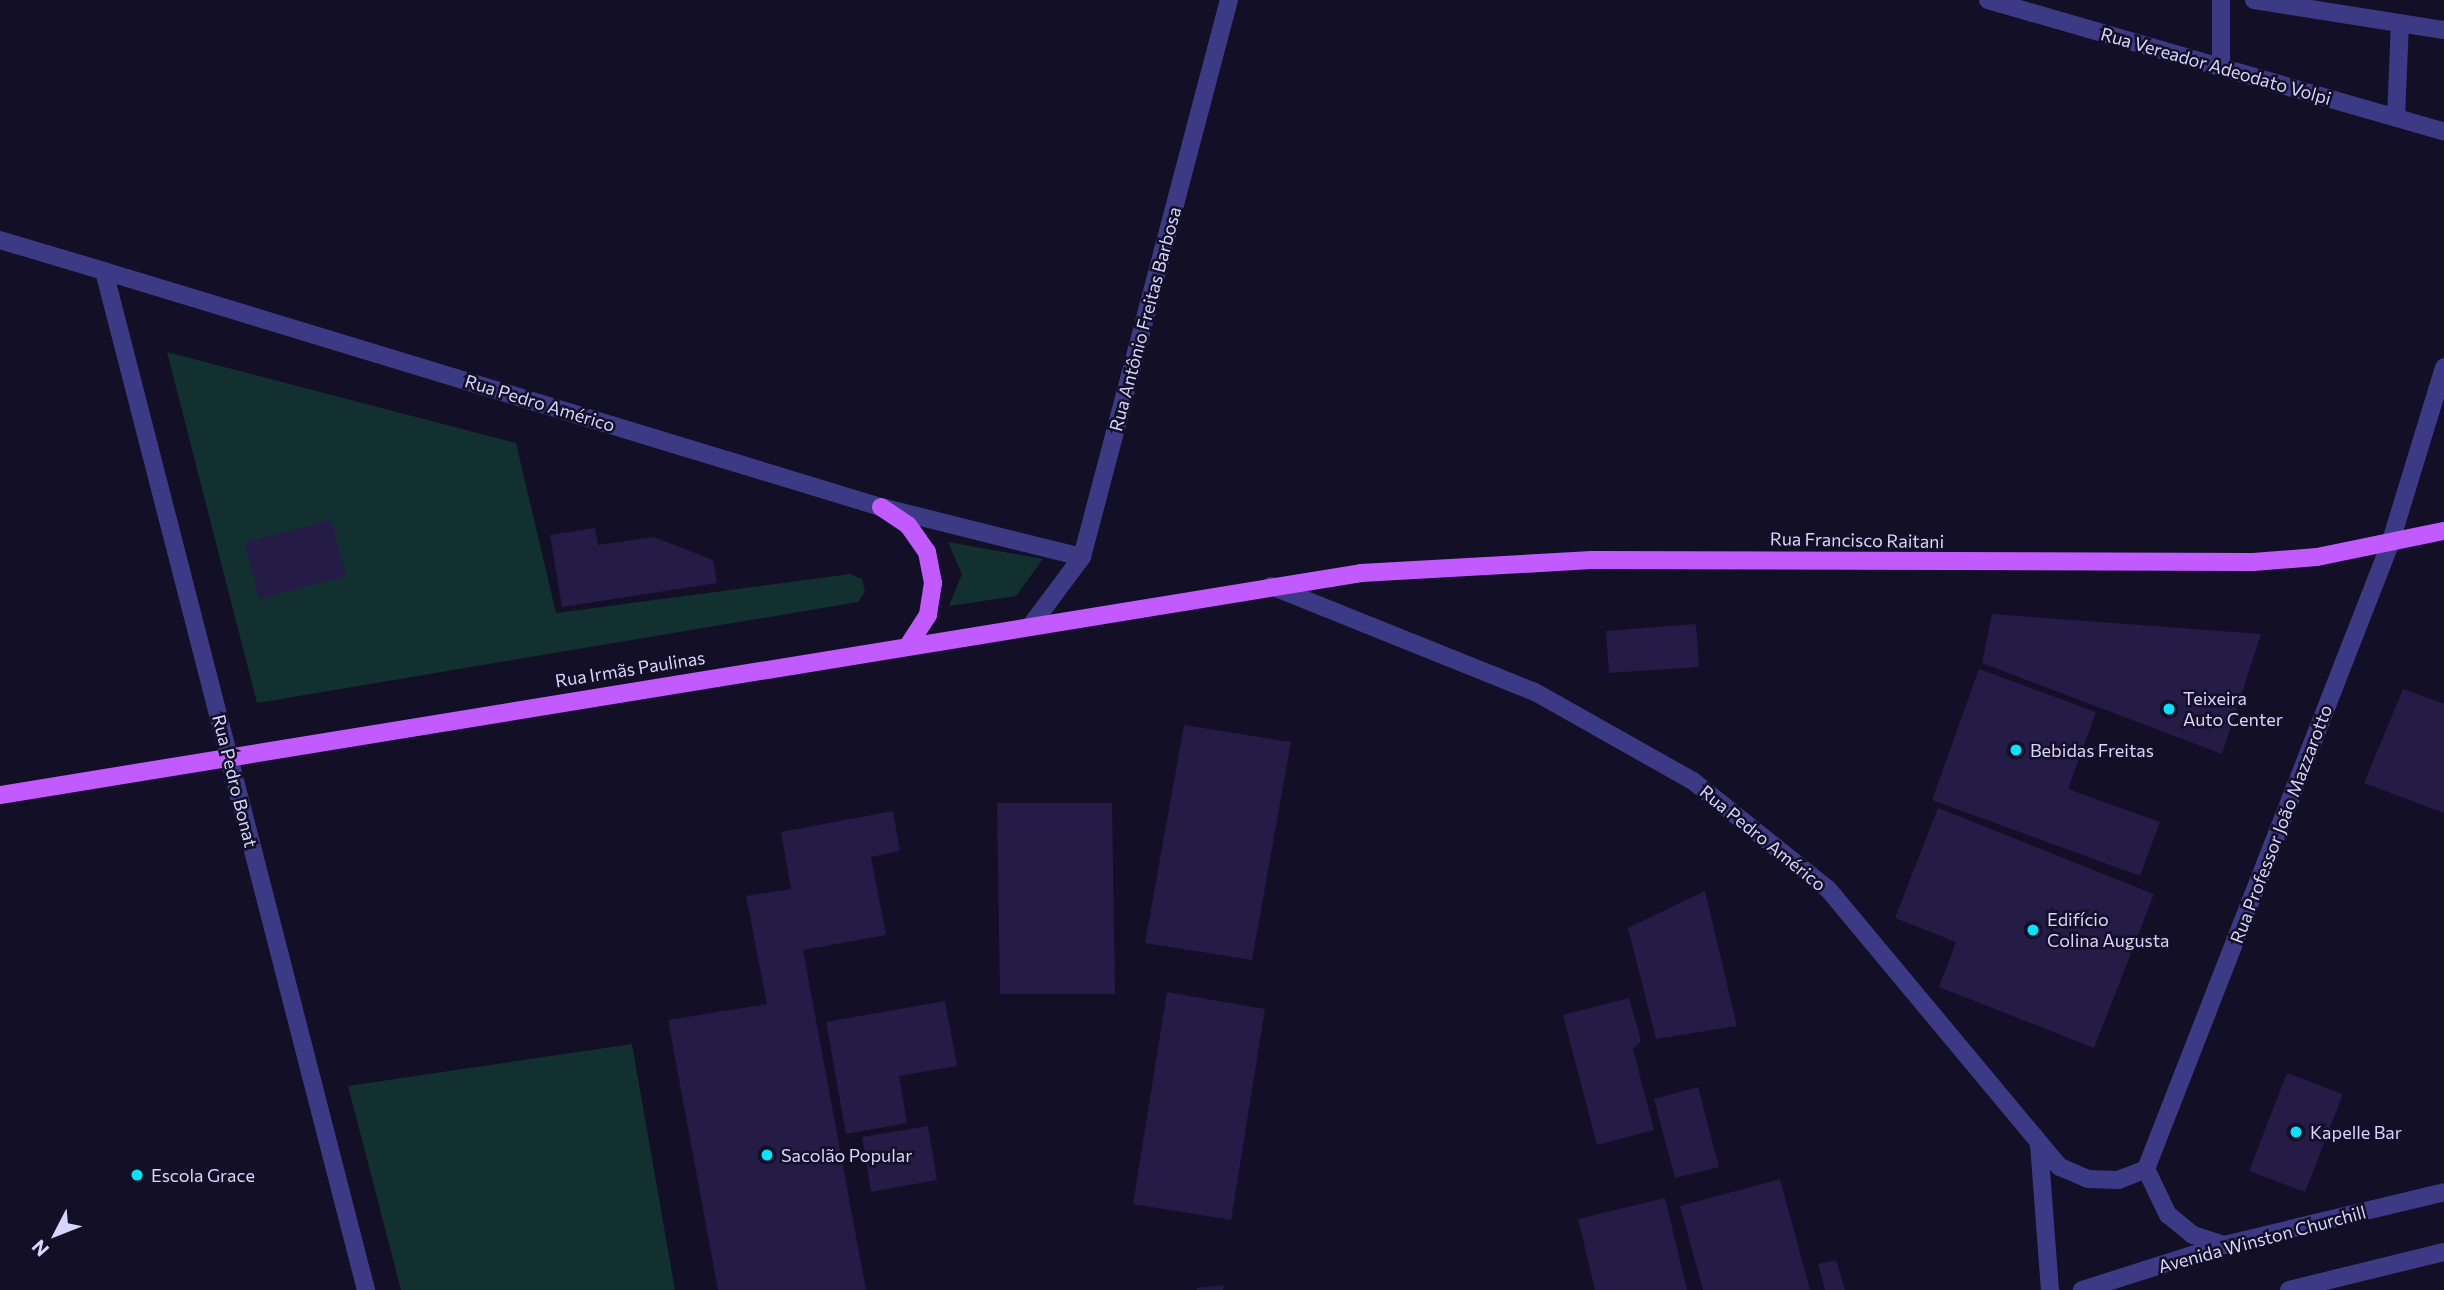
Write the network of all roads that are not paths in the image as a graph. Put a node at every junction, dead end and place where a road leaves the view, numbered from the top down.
1 (1229, 0) edge
2 (1988, 0) edge
3 (2221, 0) edge
4 (2254, 0) edge
5 (2400, 23) junction
6 (2444, 30) edge
7 (2221, 67) junction
8 (2396, 118) junction
9 (2444, 132) edge
10 (0, 240) edge
11 (104, 271) junction
12 (2444, 367) edge
13 (881, 507) junction
14 (2444, 531) edge
15 (2390, 544) junction
16 (1082, 557) junction
17 (1268, 584) junction
18 (1032, 624) junction
19 (910, 643) junction
20 (229, 757) junction
21 (0, 795) edge
22 (2039, 1144) junction
23 (2146, 1169) junction
24 (2444, 1192) edge
25 (2224, 1245) junction
26 (2444, 1252) edge
27 (366, 1290) edge
28 (2050, 1290) edge
29 (2082, 1290) edge
30 (2289, 1290) edge

1 - 16 street, Rua Antônio Freitas Barbosa
2 - 7 street, Rua Vereador Adeodato Volpi
3 - 7 street
4 - 5 street
5 - 6 street
5 - 8 street
7 - 8 street, Rua Vereador Adeodato Volpi
8 - 9 street, Rua Vereador Adeodato Volpi
10 - 11 street, Rua Pedro Américo
11 - 13 street, Rua Pedro Américo
11 - 20 street, Rua Pedro Bonat
12 - 15 street, Rua Professor João Mazzarotto
13 - 16 street, Rua Pedro Américo
13 - 19 main road
14 - 15 main road, Rua Francisco Raitani
15 - 17 main road, Rua Francisco Raitani
15 - 23 street, Rua Professor João Mazzarotto
16 - 18 street, Rua Antônio Freitas Barbosa
17 - 18 main road, Rua Irmãs Paulinas
17 - 22 street, Rua Pedro Américo
18 - 19 main road, Rua Irmãs Paulinas
19 - 20 main road, Rua Irmãs Paulinas
20 - 21 main road, Rua Irmãs Paulinas
20 - 27 street, Rua Pedro Bonat
22 - 23 street, Rua Pedro Américo
22 - 28 street
23 - 25 street
24 - 25 street, Avenida Winston Churchill
25 - 29 street, Avenida Winston Churchill
26 - 30 street

